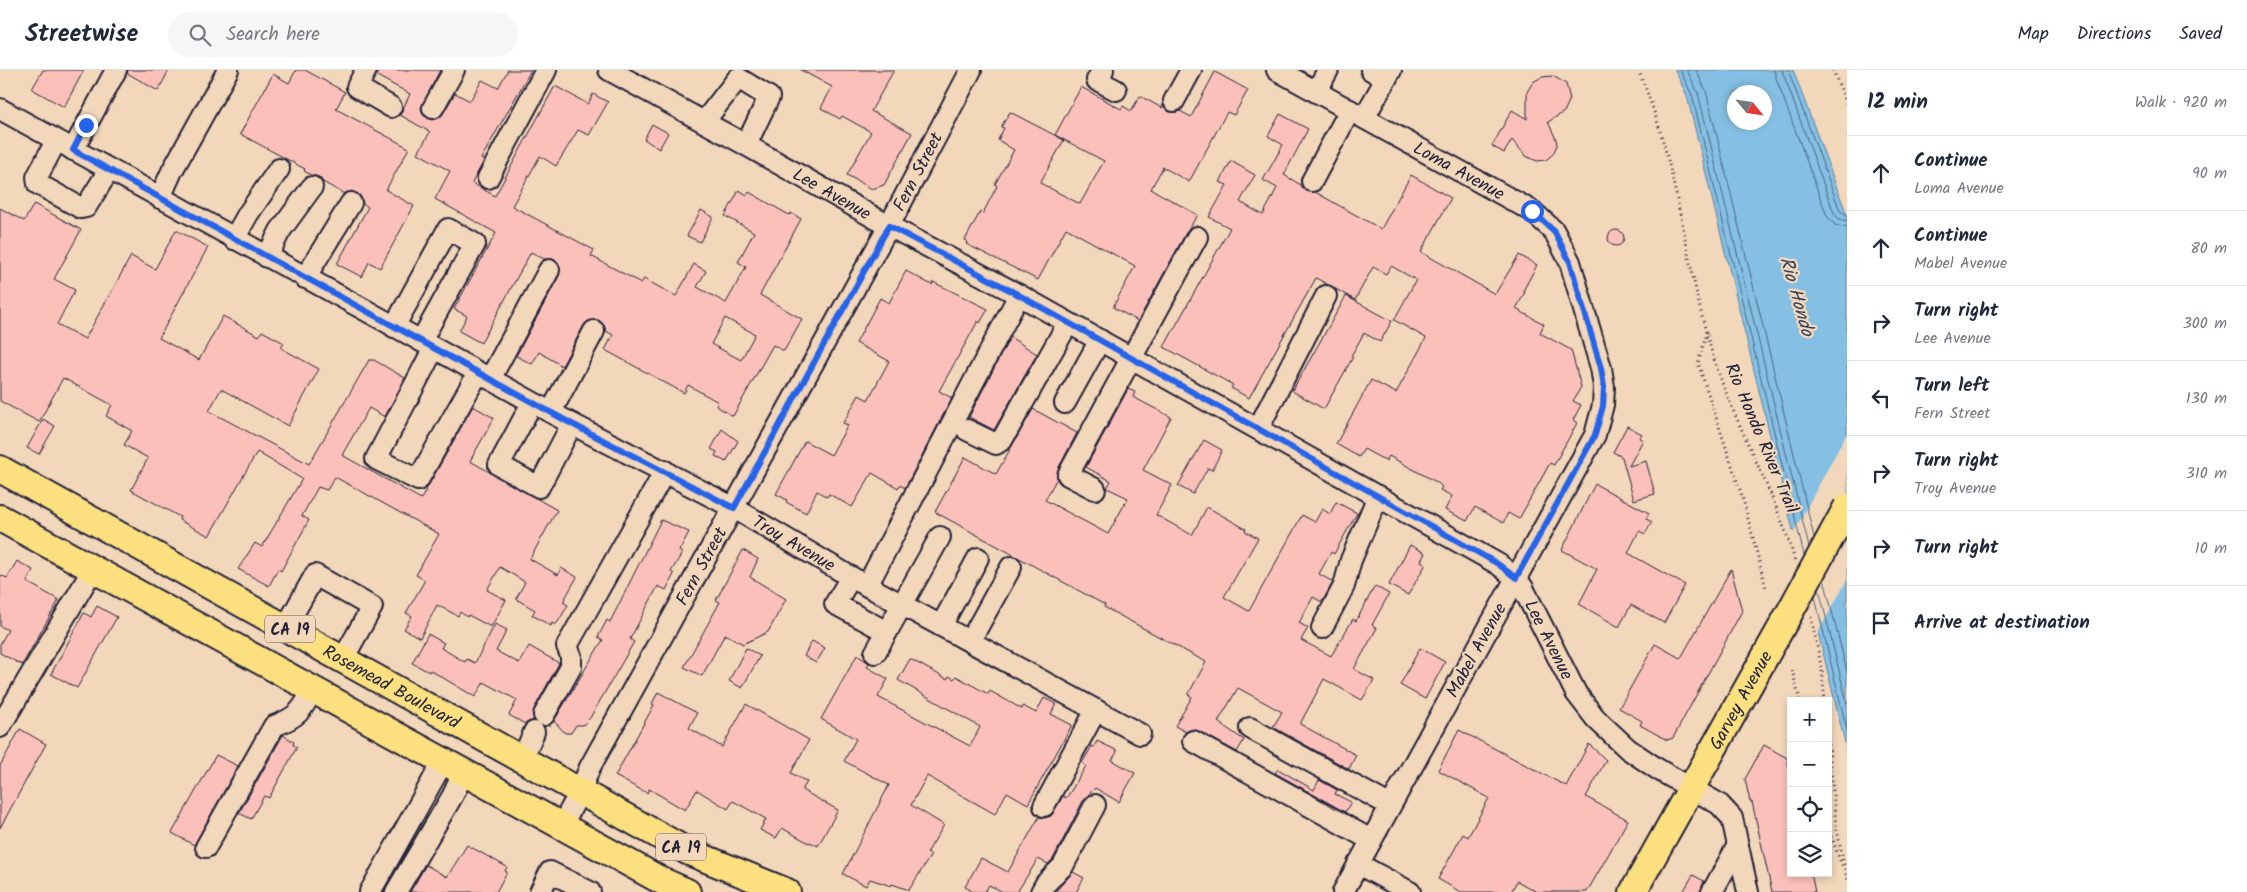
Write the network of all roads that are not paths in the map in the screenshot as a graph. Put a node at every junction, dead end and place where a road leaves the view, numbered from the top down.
1 (116, 70) edge
2 (228, 70) edge
3 (366, 70) edge
4 (454, 70) edge
5 (546, 70) edge
6 (971, 70) edge
7 (1103, 70) edge
8 (1191, 70) edge
9 (1277, 70) edge
10 (1328, 70) edge
11 (616, 72) edge
12 (1383, 73) edge
13 (1116, 90) dead end
14 (1316, 92) junction
15 (1174, 101) dead end
16 (391, 107) dead end
17 (433, 108) dead end
18 (0, 109) edge
19 (1357, 114) junction
20 (704, 122) junction
21 (64, 145) junction
22 (746, 145) junction
23 (279, 169) dead end
24 (109, 170) junction
25 (488, 178) dead end
26 (1312, 181) dead end
27 (312, 187) dead end
28 (160, 198) junction
29 (351, 203) dead end
30 (889, 226) junction
31 (1197, 237) dead end
32 (234, 239) junction
33 (267, 257) junction
34 (549, 270) dead end
35 (305, 278) junction
36 (1019, 295) junction
37 (1326, 296) dead end
38 (1068, 323) junction
39 (394, 327) junction
40 (594, 331) dead end
41 (1100, 340) junction
42 (427, 345) junction
43 (1131, 358) junction
44 (484, 376) junction
45 (532, 403) junction
46 (1066, 403) dead end
47 (1603, 406) joint
48 (550, 412) junction
49 (572, 424) junction
50 (1258, 429) junction
51 (967, 430) dead end
52 (0, 469) edge
53 (665, 471) junction
54 (1095, 489) dead end
55 (1378, 496) junction
56 (1847, 507) edge
57 (734, 508) junction
58 (0, 518) edge
59 (940, 536) dead end
60 (978, 558) dead end
61 (1011, 567) dead end
62 (93, 569) junction
63 (1516, 578) junction
64 (859, 581) junction
65 (902, 605) junction
66 (941, 626) junction
67 (286, 627) junction
68 (1322, 628) dead end
69 (887, 632) junction
70 (970, 641) junction
71 (875, 653) dead end
72 (343, 659) junction
73 (313, 689) junction
74 (1096, 710) junction
75 (0, 728) edge
76 (1250, 728) dead end
77 (1140, 734) dead end
78 (1193, 741) dead end
79 (522, 760) junction
80 (454, 765) junction
81 (1690, 787) junction
82 (580, 792) junction
83 (1095, 805) dead end
84 (1044, 806) dead end
85 (1389, 806) junction
86 (562, 825) junction
87 (1371, 840) junction
88 (1738, 845) junction
89 (206, 847) dead end
90 (1358, 864) junction
91 (674, 890) edge
92 (1346, 891) edge
93 (370, 892) edge
94 (396, 892) edge
95 (540, 892) edge
96 (590, 892) edge
97 (787, 892) edge
98 (1042, 892) edge
99 (1410, 892) edge
100 (1633, 892) edge
101 (1712, 892) edge
102 (1748, 892) edge

1 - 21 street
2 - 28 street
3 - 16 street
4 - 17 street
5 - 25 street
6 - 30 street, Fern Street
7 - 13 street
8 - 15 street
9 - 14 street, Loma Avenue
10 - 14 street
11 - 20 street, Lee Avenue
12 - 19 street
14 - 19 street, Loma Avenue
18 - 21 street, Troy Avenue
19 - 26 street
19 - 47 street, Loma Avenue
20 - 22 street, Lee Avenue
20 - 22 street
21 - 24 street, Troy Avenue
21 - 24 street
22 - 30 street, Lee Avenue
23 - 32 street
24 - 28 street, Troy Avenue
27 - 33 street
28 - 32 street, Troy Avenue
29 - 35 street
30 - 36 street, Lee Avenue
30 - 57 street, Fern Street
31 - 43 street
32 - 33 street, Troy Avenue
33 - 35 street, Troy Avenue
34 - 44 street
35 - 39 street, Troy Avenue
36 - 38 street, Lee Avenue
36 - 64 street
37 - 50 street
38 - 41 street, Lee Avenue
38 - 51 street
39 - 42 street, Troy Avenue
39 - 42 street
40 - 48 street
41 - 43 street, Lee Avenue
41 - 46 street
42 - 44 street, Troy Avenue
42 - 44 street
43 - 50 street, Lee Avenue
43 - 54 street
44 - 45 street, Troy Avenue
45 - 48 street, Troy Avenue
45 - 49 street
47 - 63 street, Mabel Avenue
48 - 49 street, Troy Avenue
49 - 53 street, Troy Avenue
50 - 55 street, Lee Avenue
52 - 67 main road, Rosemead Boulevard / CA 19
53 - 57 street, Troy Avenue
53 - 79 street
55 - 63 street, Lee Avenue
55 - 68 street
56 - 81 main road, Garvey Avenue, bridge
57 - 64 street, Troy Avenue
57 - 82 street, Fern Street
58 - 62 main road, CA 19
59 - 65 street
60 - 66 street
61 - 70 street
62 - 73 main road, CA 19
62 - 75 street
63 - 81 street, Lee Avenue
63 - 85 street, Mabel Avenue
64 - 65 street, Troy Avenue
64 - 69 street
65 - 66 street, Troy Avenue
65 - 69 street
66 - 70 street, Troy Avenue
67 - 72 main road, Rosemead Boulevard / CA 19
67 - 72 street
69 - 71 street
70 - 74 street, Troy Avenue
72 - 79 main road, Rosemead Boulevard / CA 19
73 - 80 main road, CA 19
73 - 89 street
74 - 77 street, Troy Avenue
74 - 84 street
76 - 85 street
78 - 87 street
79 - 82 main road, Rosemead Boulevard / CA 19
80 - 86 main road, CA 19
80 - 93 street
80 - 94 street
81 - 88 street, Lee Avenue
81 - 100 main road, Garvey Avenue
82 - 86 street, Fern Street
82 - 97 main road, Rosemead Boulevard / CA 19
83 - 98 street
85 - 87 street, Mabel Avenue
86 - 91 main road, CA 19
87 - 90 street, Mabel Avenue
88 - 101 street
88 - 102 street, Lee Avenue
90 - 92 street, Mabel Avenue
90 - 99 street
95 - 96 street

